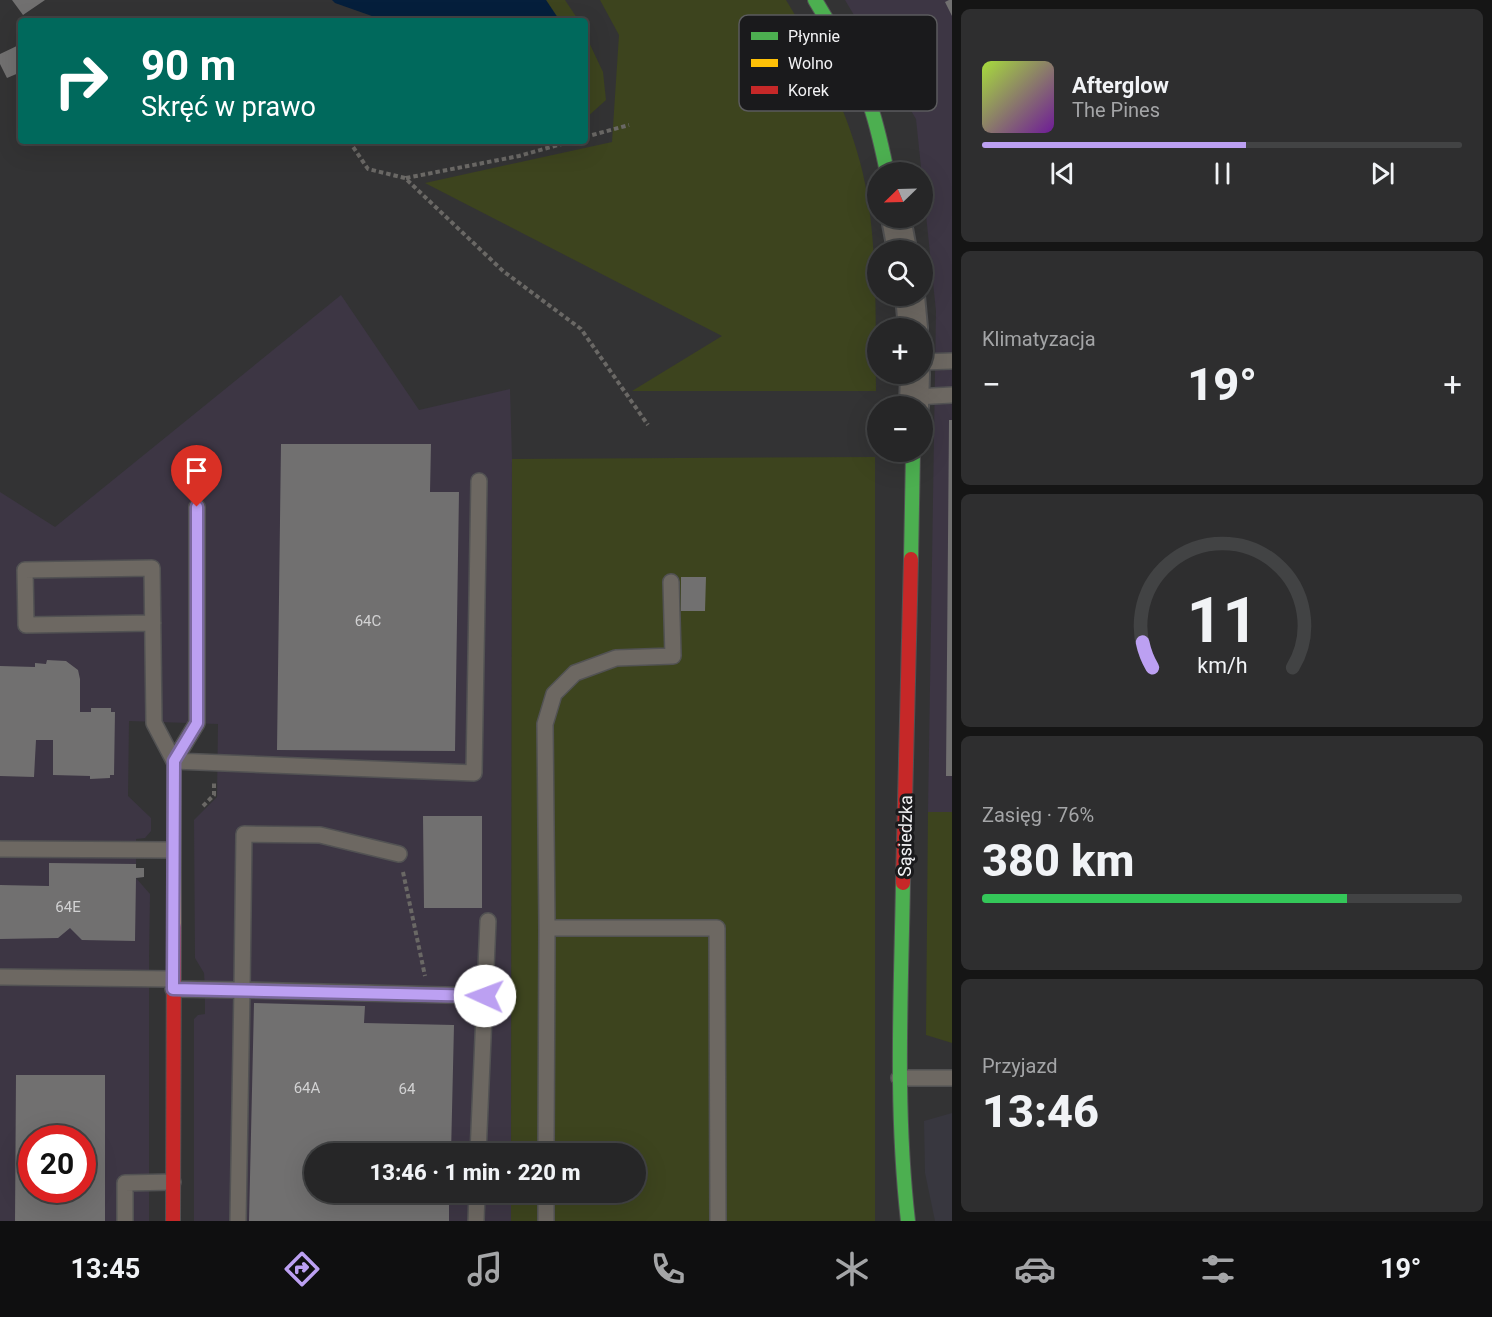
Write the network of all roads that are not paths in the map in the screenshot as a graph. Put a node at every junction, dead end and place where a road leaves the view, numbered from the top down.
1 (815, 0) edge
2 (824, 15) edge
3 (871, 111) edge
4 (885, 162) edge
5 (952, 361) edge
6 (933, 362) edge
7 (915, 392) edge
8 (952, 395) edge
9 (913, 462) edge
10 (479, 480) dead end
11 (197, 507) dead end
12 (670, 582) dead end
13 (153, 624) junction
14 (174, 761) junction
15 (0, 849) edge
16 (173, 850) junction
17 (399, 854) road end
18 (488, 921) dead end
19 (547, 928) junction
20 (0, 977) edge
21 (172, 984) junction
22 (242, 990) junction
23 (485, 996) junction
24 (899, 1078) junction
25 (952, 1078) edge
26 (478, 1143) edge
27 (546, 1143) edge
28 (173, 1182) junction
29 (477, 1203) edge
30 (546, 1203) edge
31 (125, 1221) edge
32 (172, 1221) edge
33 (237, 1221) edge
34 (476, 1221) edge
35 (546, 1221) edge
36 (718, 1221) edge
37 (908, 1221) edge

1 - 2 street
3 - 4 street
5 - 6 lane
7 - 8 lane
9 - 24 street, Sąsiedzka
10 - 14 lane
11 - 14 lane
12 - 19 lane
13 - 13 lane
13 - 14 lane
14 - 16 street
15 - 16 lane
16 - 21 street
17 - 22 lane
18 - 23 lane
19 - 27 lane
19 - 36 lane
20 - 21 lane
21 - 22 lane
21 - 28 street
22 - 23 lane
22 - 33 lane
23 - 26 lane
24 - 25 lane
24 - 37 street, Sąsiedzka
28 - 31 lane
28 - 32 street
29 - 34 lane
30 - 35 lane

